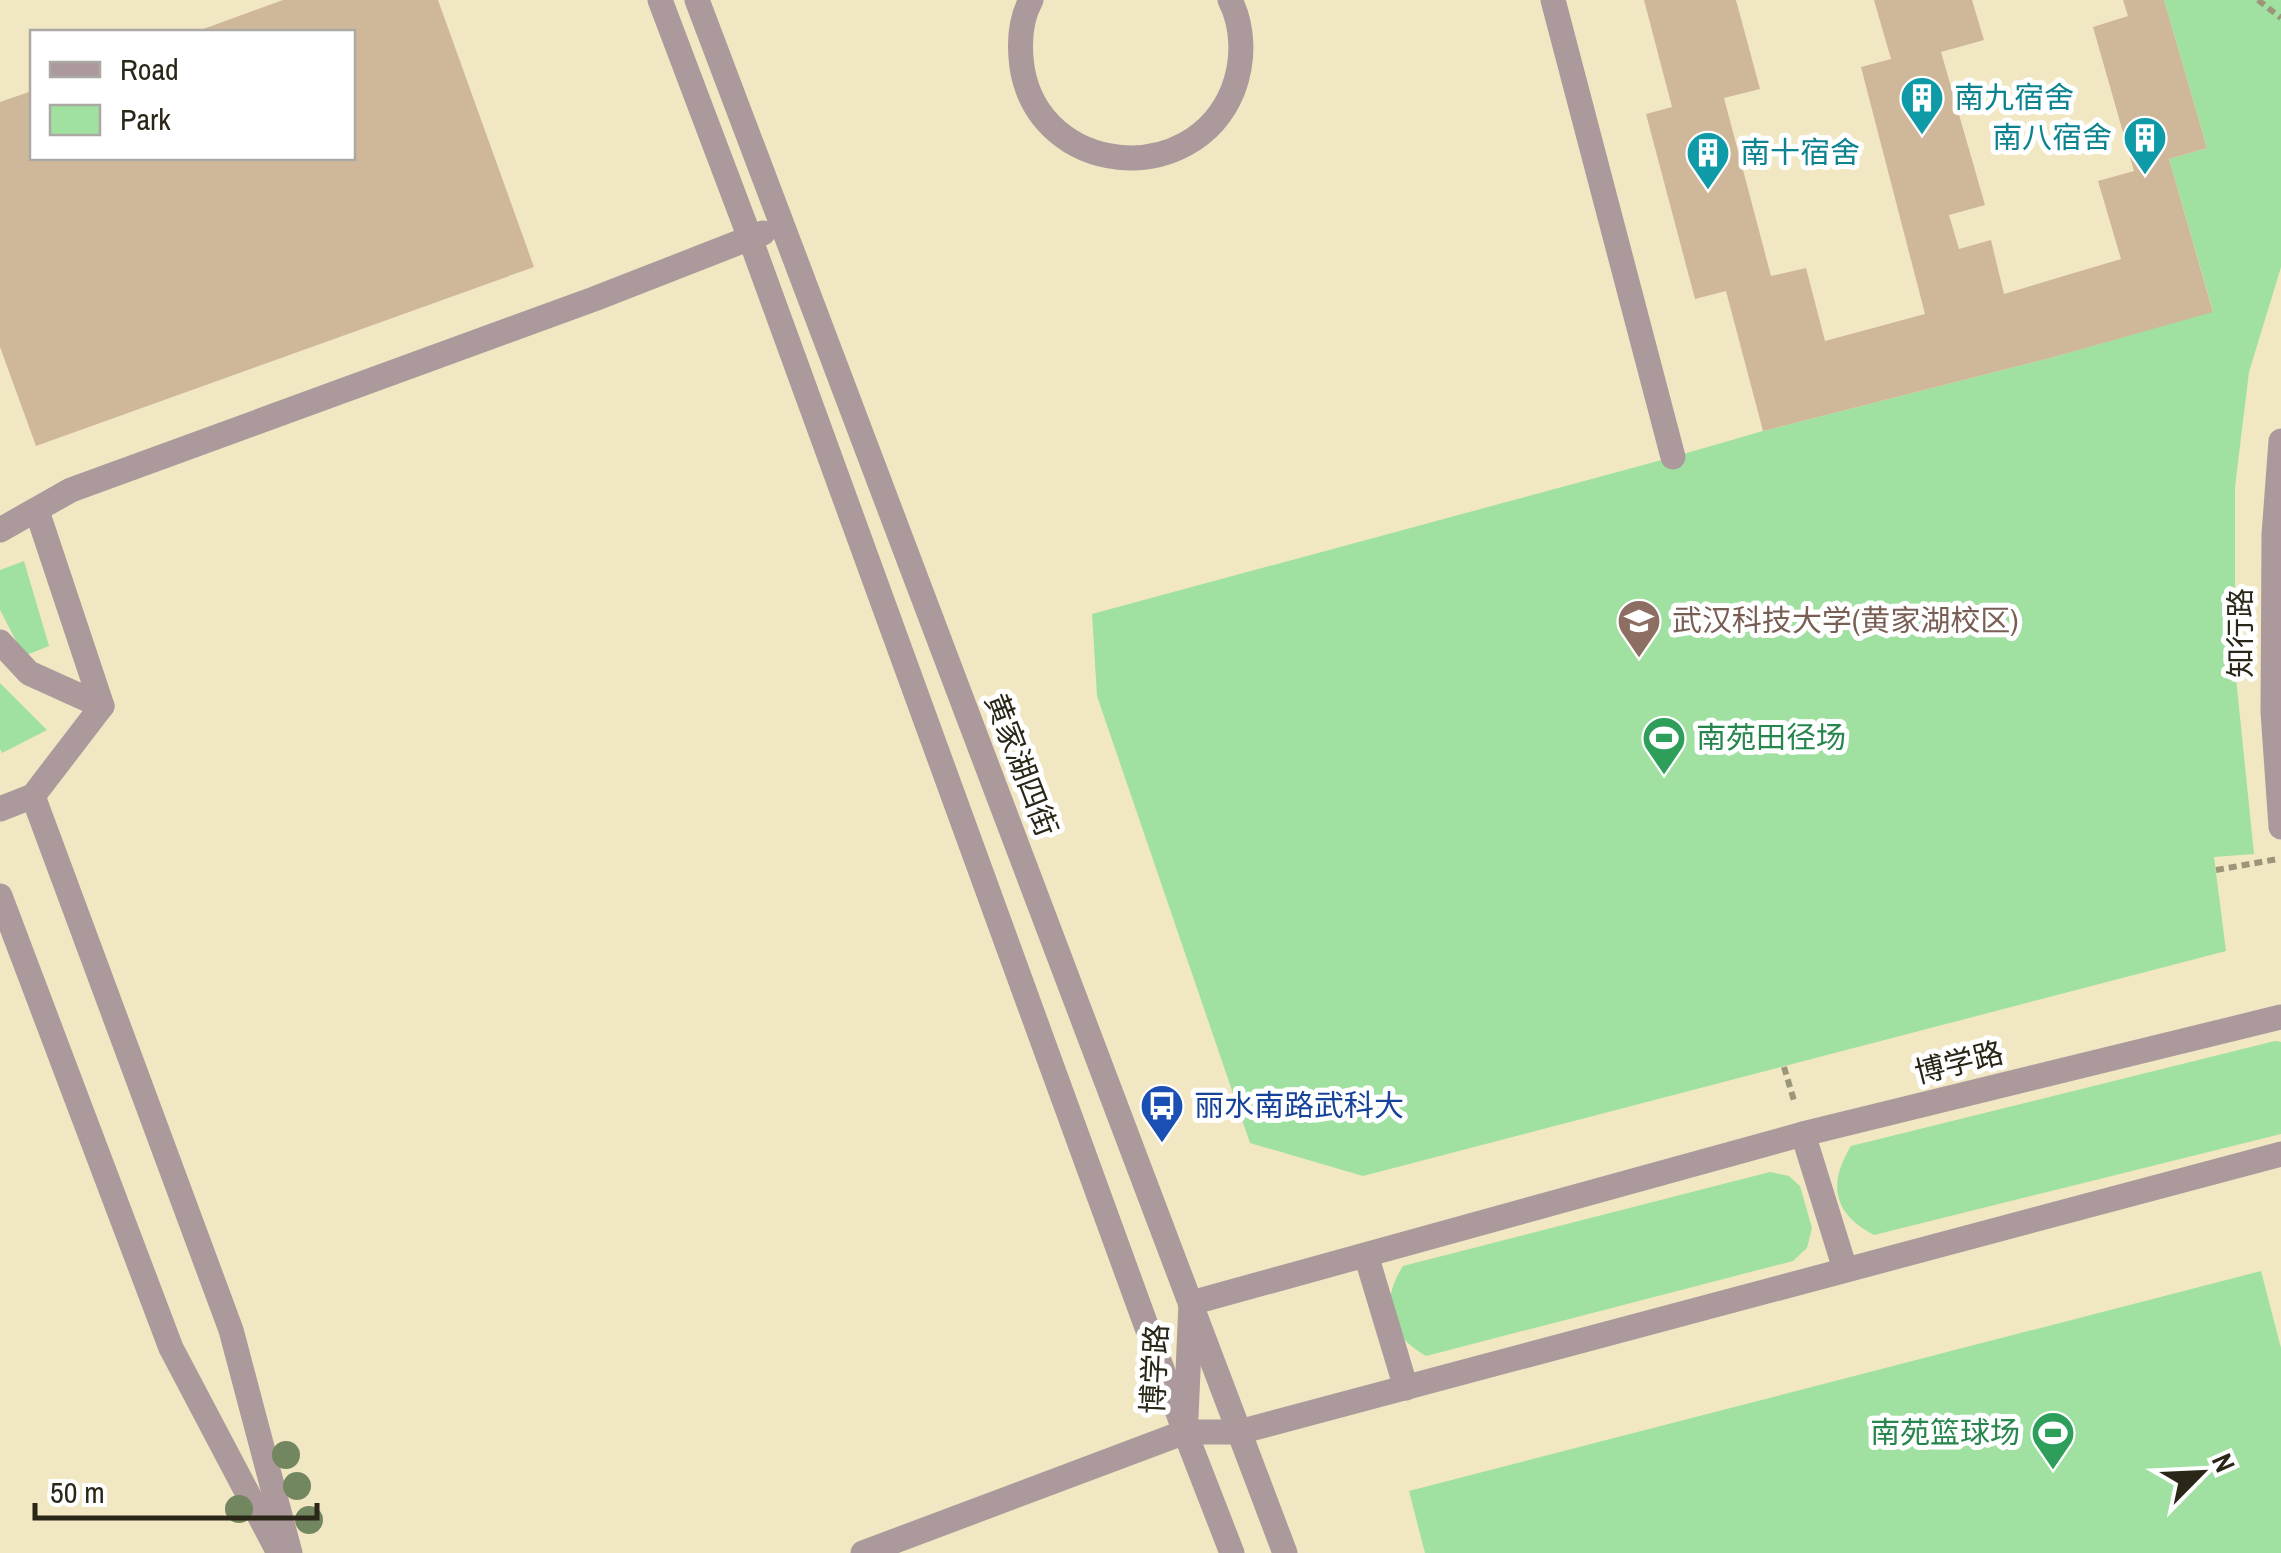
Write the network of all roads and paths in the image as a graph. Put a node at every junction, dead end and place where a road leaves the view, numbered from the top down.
1 (660, 0) edge
2 (697, 0) edge
3 (1031, 0) edge
4 (1553, 0) edge
5 (2258, 0) edge
6 (1237, 1) edge
7 (2281, 18) edge
8 (782, 225) junction
9 (750, 238) junction
10 (2281, 441) edge
11 (1673, 458) dead end
12 (36, 511) junction
13 (0, 530) edge
14 (0, 642) edge
15 (102, 706) junction
16 (34, 796) junction
17 (0, 810) edge
18 (2281, 826) edge
19 (2281, 858) edge
20 (2216, 870) dead end
21 (0, 896) edge
22 (2281, 1017) edge
23 (1803, 1134) junction
24 (2281, 1154) edge
25 (1366, 1255) junction
26 (1845, 1269) junction
27 (1191, 1304) junction
28 (1406, 1388) junction
29 (1185, 1432) junction
30 (1240, 1432) junction
31 (279, 1553) edge
32 (290, 1553) edge
33 (862, 1553) edge
34 (1232, 1553) edge
35 (1285, 1553) edge

1 - 9 street
2 - 8 street, 黄家湖四街
3 - 6 street
4 - 11 street
5 - 7 path
8 - 9 street
8 - 27 street, 黄家湖四街
9 - 12 street
9 - 29 street
10 - 18 street, 知行路
12 - 13 street
12 - 15 street
14 - 15 street
15 - 16 street
16 - 17 street
16 - 32 street
19 - 20 path
21 - 31 street
22 - 23 street, 博学路
23 - 25 street, 博学路
23 - 26 street
24 - 26 street, 博学路
25 - 27 street, 博学路
25 - 28 street
26 - 28 street, 博学路
27 - 29 street, 博学路
27 - 30 street, 黄家湖四街
28 - 30 street, 博学路
29 - 30 street, 博学路
29 - 33 street
29 - 34 street
30 - 35 street, 黄家湖四街

